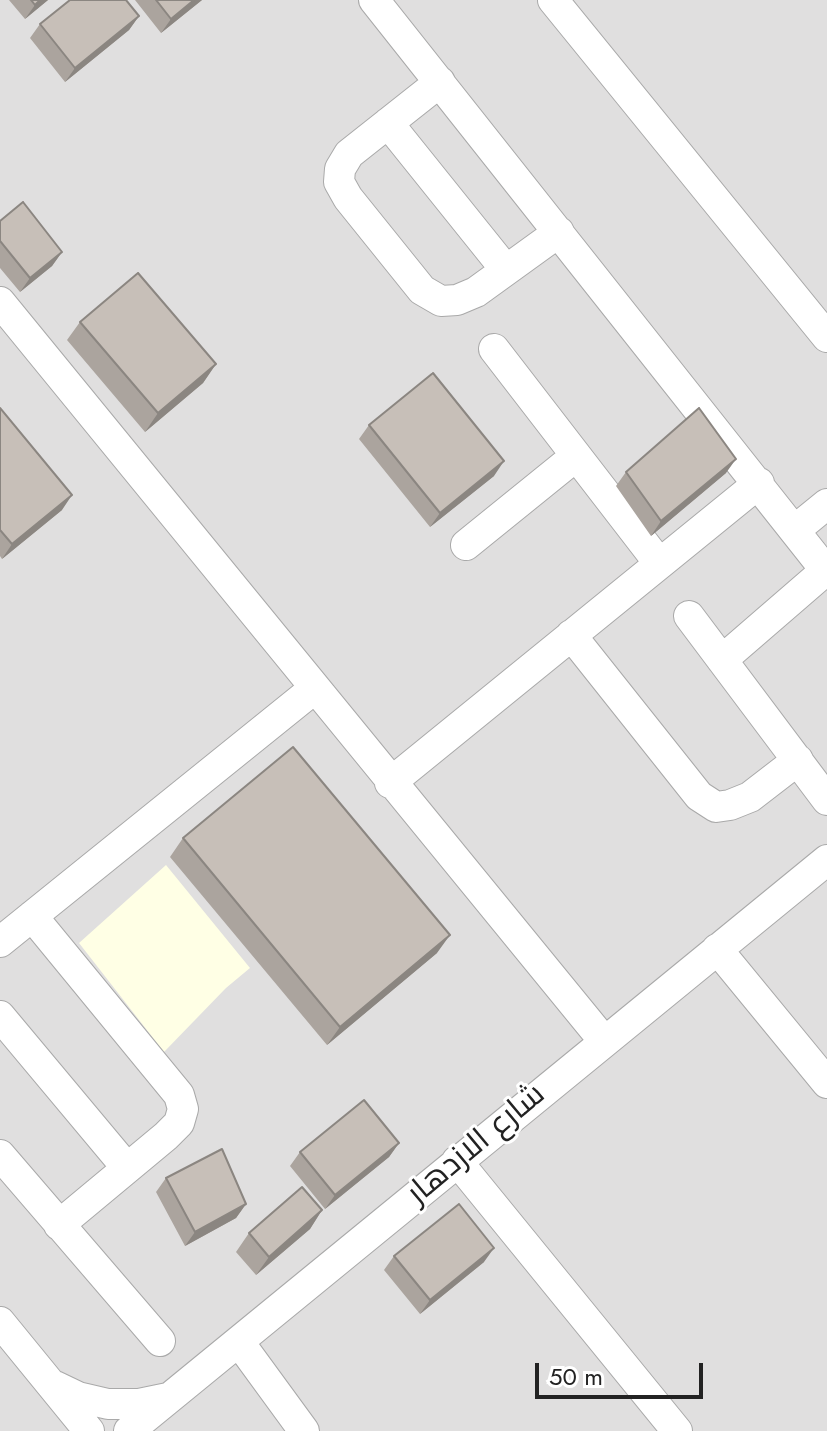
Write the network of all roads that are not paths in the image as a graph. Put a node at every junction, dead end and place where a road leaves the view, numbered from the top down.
1 (374, 0) edge
2 (553, 0) edge
3 (440, 82) junction
4 (388, 123) junction
5 (559, 232) junction
6 (506, 270) junction
7 (0, 302) edge
8 (827, 337) edge
9 (494, 349) dead end
10 (576, 456) junction
11 (759, 483) junction
12 (827, 504) edge
13 (795, 530) junction
14 (466, 545) dead end
15 (659, 563) junction
16 (826, 571) edge
17 (689, 616) dead end
18 (571, 635) junction
19 (722, 660) junction
20 (315, 688) junction
21 (798, 760) junction
22 (390, 783) junction
23 (827, 800) edge
24 (827, 860) edge
25 (32, 916) junction
26 (0, 942) edge
27 (717, 949) junction
28 (0, 1016) edge
29 (604, 1041) junction
30 (827, 1083) edge
31 (0, 1155) edge
32 (457, 1161) junction
33 (127, 1168) junction
34 (59, 1225) junction
35 (0, 1322) edge
36 (160, 1341) dead end
37 (239, 1342) junction
38 (49, 1383) junction
39 (170, 1398) junction
40 (89, 1431) edge
41 (129, 1431) edge
42 (152, 1431) edge
43 (304, 1431) edge
44 (677, 1431) edge

1 - 3 street
2 - 8 street
3 - 4 street
3 - 5 street
4 - 6 street
4 - 6 street
5 - 6 street
5 - 11 street
7 - 20 street
9 - 10 street
10 - 14 street
10 - 15 street
11 - 13 street
11 - 15 street
12 - 13 street
13 - 16 street
15 - 18 street
16 - 19 street
17 - 19 street
18 - 21 street
18 - 22 street
19 - 21 street
20 - 22 street
20 - 25 street
21 - 23 street
22 - 29 street
24 - 27 street, شارع الازدهار
25 - 26 street
25 - 33 street
27 - 29 street, شارع الازدهار
27 - 30 street
28 - 33 street
29 - 32 street, شارع الازدهار
31 - 34 street
32 - 37 street, شارع الازدهار
32 - 44 street
33 - 34 street
34 - 36 street
35 - 38 street
37 - 39 street, شارع الازدهار
37 - 43 street
38 - 39 street
38 - 40 street
39 - 41 street, شارع الازدهار
39 - 42 street

